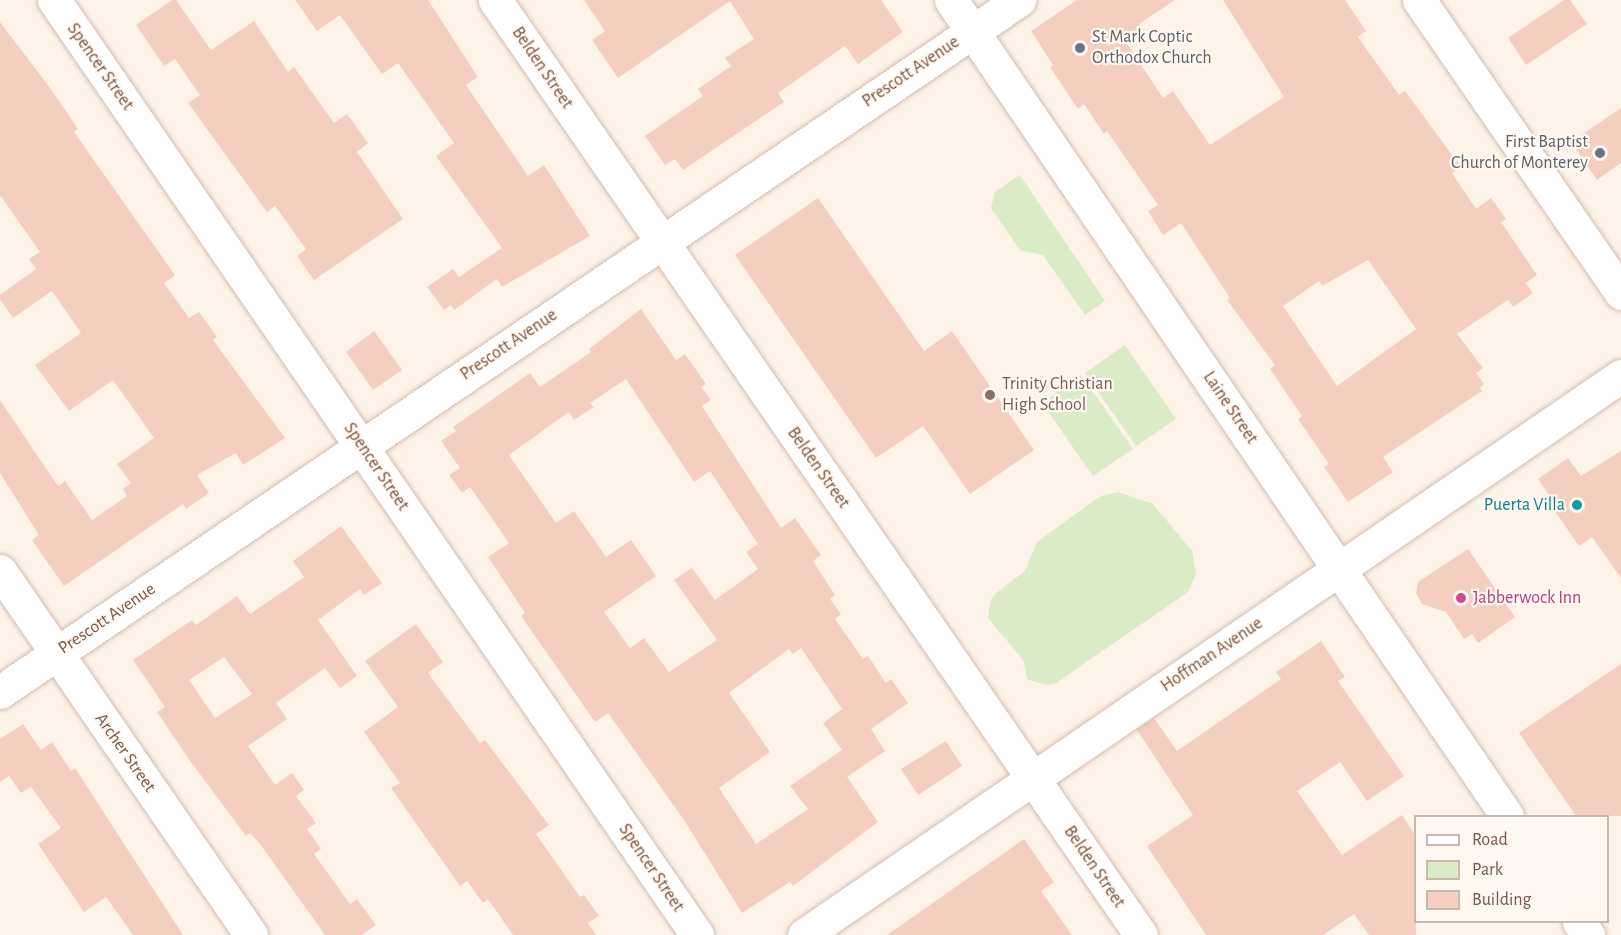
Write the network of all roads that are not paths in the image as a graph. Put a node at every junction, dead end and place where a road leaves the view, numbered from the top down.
1 (54, 0) edge
2 (495, 0) edge
3 (951, 0) edge
4 (1019, 0) edge
5 (1419, 0) edge
6 (972, 31) junction
7 (661, 242) junction
8 (1621, 293) edge
9 (1621, 376) edge
10 (361, 446) junction
11 (1340, 570) junction
12 (0, 571) edge
13 (56, 653) junction
14 (0, 692) edge
15 (1031, 776) junction
16 (1506, 815) edge
17 (251, 935) edge
18 (696, 935) edge
19 (804, 935) edge
20 (1141, 935) edge

1 - 10 street, Spencer Street
2 - 7 street, Belden Street
3 - 6 street, Laine Street
4 - 6 street, Prescott Avenue
5 - 8 street
6 - 7 street, Prescott Avenue
6 - 11 street, Laine Street
7 - 10 street, Prescott Avenue
7 - 15 street, Belden Street
9 - 11 street, Hoffman Avenue
10 - 13 street, Prescott Avenue
10 - 18 street, Spencer Street
11 - 15 street, Hoffman Avenue
11 - 16 street, Laine Street
12 - 13 street, Archer Street
13 - 14 street, Prescott Avenue
13 - 17 street, Archer Street
15 - 19 street, Hoffman Avenue
15 - 20 street, Belden Street

